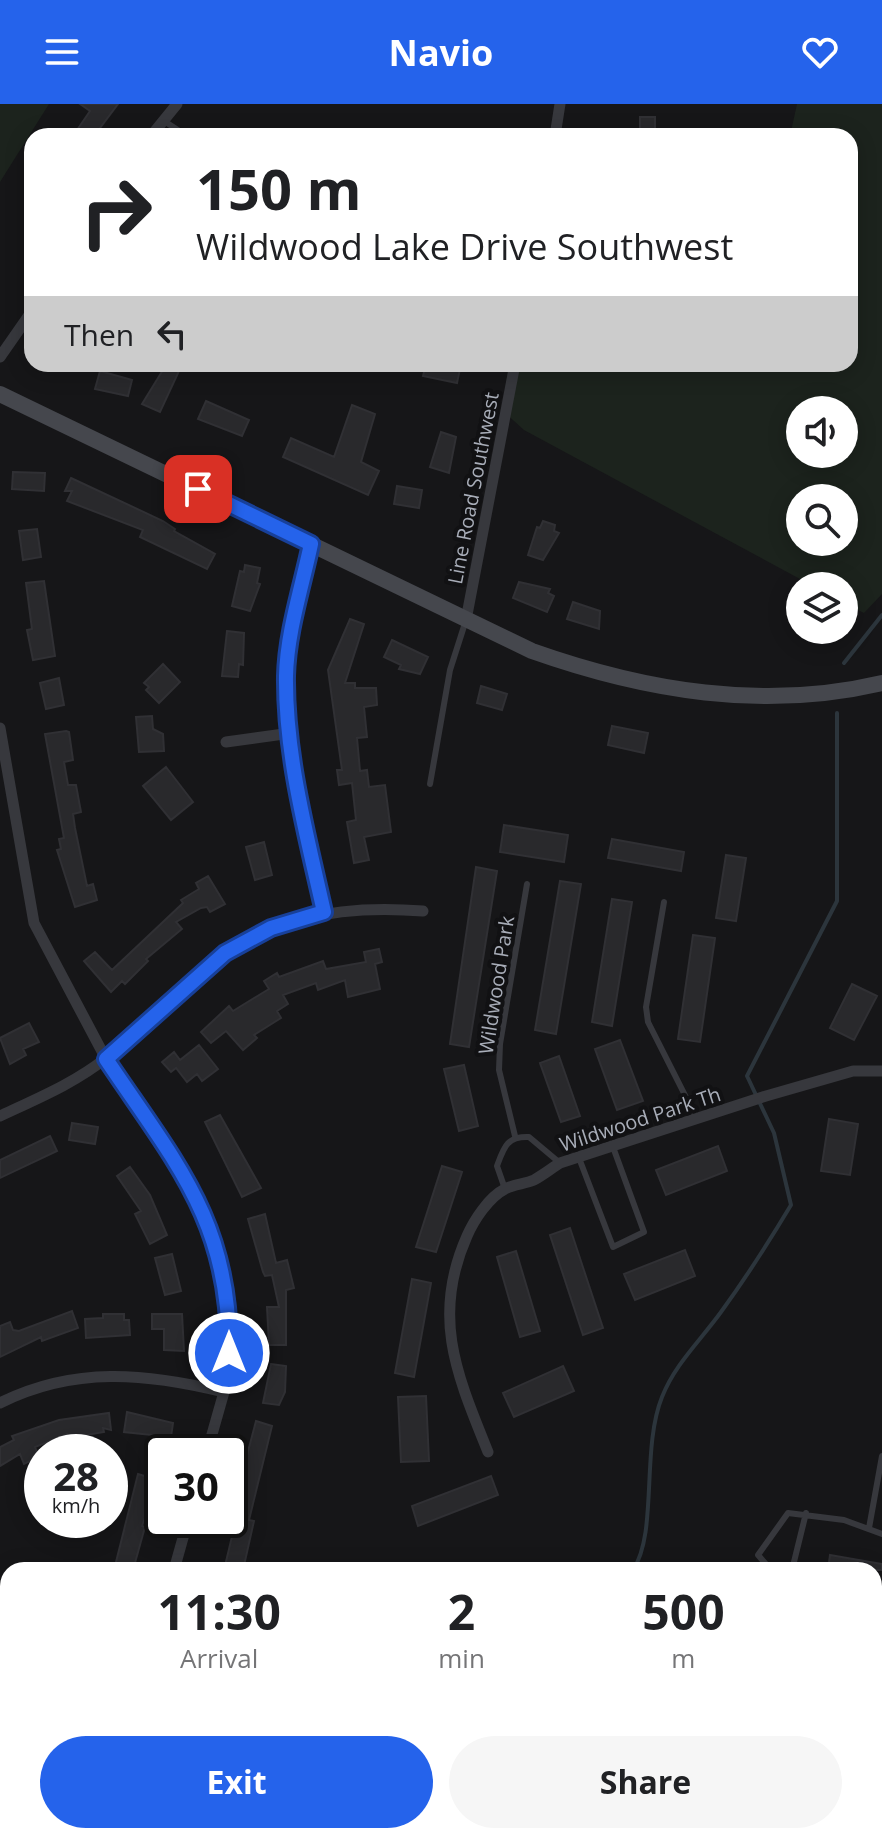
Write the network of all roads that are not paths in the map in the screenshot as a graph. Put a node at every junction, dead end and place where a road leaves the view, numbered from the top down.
1 (177, 104) edge
2 (560, 104) edge
3 (164, 121) junction
4 (158, 128) edge
5 (175, 128) edge
6 (556, 128) edge
7 (24, 322) edge
8 (0, 357) edge
9 (513, 372) edge
10 (0, 394) edge
11 (311, 544) junction
12 (466, 620) junction
13 (882, 683) edge
14 (0, 728) edge
15 (291, 733) junction
16 (226, 742) dead end
17 (430, 784) dead end
18 (527, 884) dead end
19 (664, 902) dead end
20 (423, 911) dead end
21 (324, 912) junction
22 (106, 1059) junction
23 (882, 1071) edge
24 (0, 1116) edge
25 (697, 1119) junction
26 (515, 1136) junction
27 (613, 1147) junction
28 (579, 1158) junction
29 (560, 1163) junction
30 (505, 1189) junction
31 (224, 1392) junction
32 (0, 1403) edge
33 (212, 1434) edge
34 (488, 1452) dead end
35 (882, 1456) edge
36 (806, 1513) junction
37 (869, 1528) junction
38 (882, 1534) edge
39 (183, 1538) edge
40 (176, 1562) edge
41 (764, 1562) edge
42 (794, 1562) edge

1 - 3 street
2 - 6 street
3 - 4 street
3 - 5 lane
7 - 8 street
9 - 12 street, Line Road Southwest
10 - 11 street
11 - 12 street
11 - 15 street
12 - 13 street
12 - 17 lane
14 - 22 street
15 - 16 street
15 - 21 street
18 - 26 lane, Wildwood Park
19 - 25 lane
20 - 21 street
21 - 22 street
22 - 24 street
22 - 31 street
23 - 25 street, Wildwood Park Th
25 - 27 street, Wildwood Park Th
26 - 29 lane
26 - 30 lane
27 - 28 street, Wildwood Park Th
27 - 28 lane
28 - 29 street, Wildwood Park Th
29 - 30 street, Wildwood Park Th
30 - 34 street, Wildwood Park Th
31 - 32 street
31 - 33 street
35 - 37 lane
36 - 37 lane
36 - 41 lane
36 - 42 lane
37 - 38 lane
39 - 40 street

